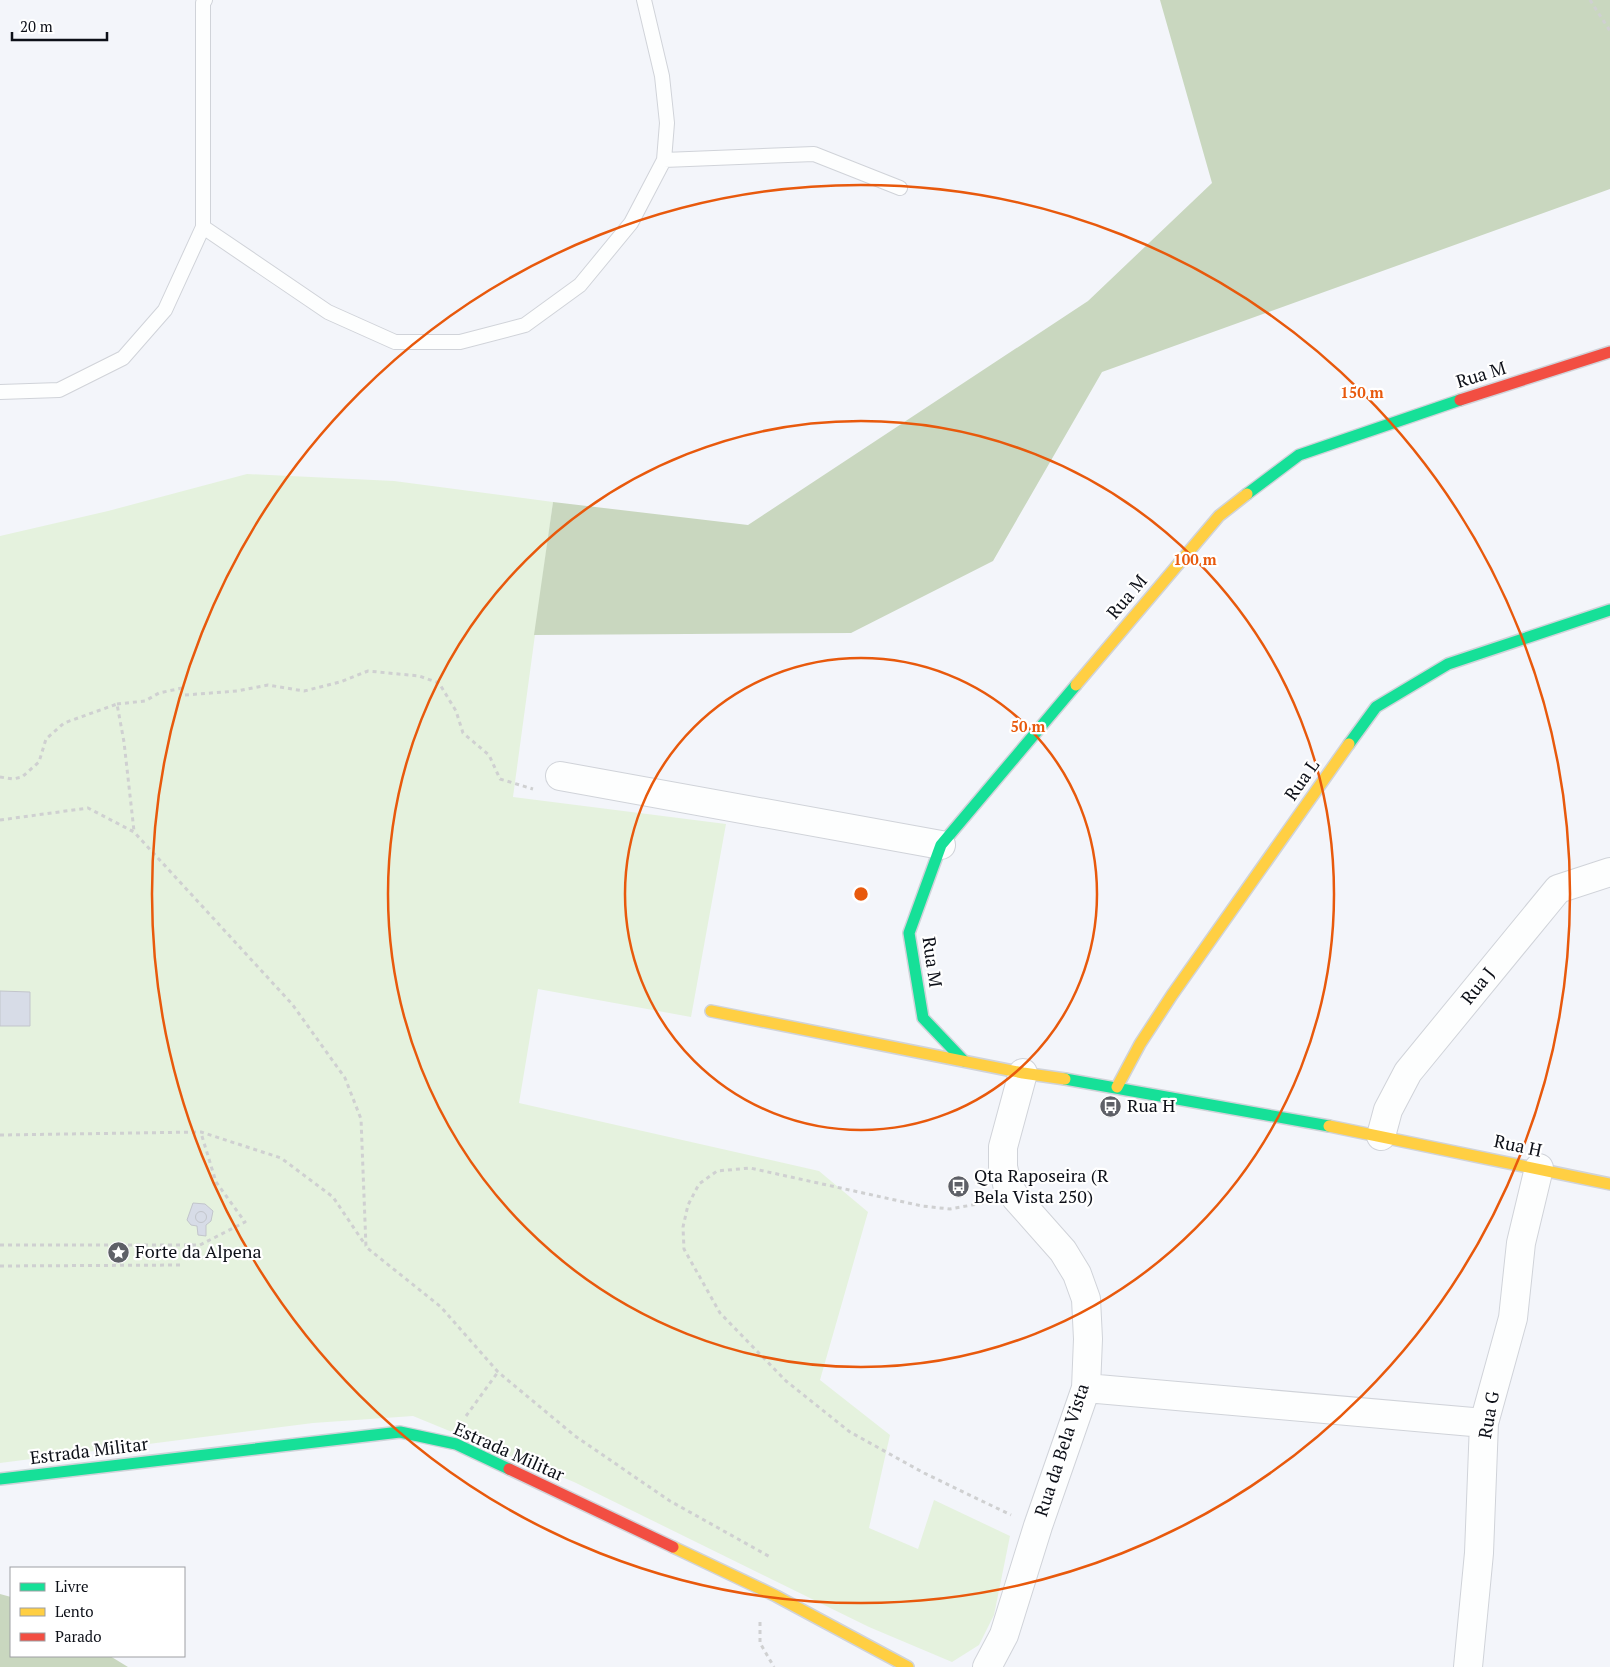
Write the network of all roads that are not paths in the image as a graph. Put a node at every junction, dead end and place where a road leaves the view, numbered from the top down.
1 (205, 0) edge
2 (644, 0) edge
3 (664, 160) junction
4 (900, 188) dead end
5 (203, 227) junction
6 (1610, 352) edge
7 (0, 392) edge
8 (1610, 610) edge
9 (550, 784) road end
10 (941, 845) junction
11 (1610, 872) edge
12 (711, 1011) dead end
13 (964, 1061) junction
14 (1022, 1073) junction
15 (1117, 1087) junction
16 (1381, 1136) junction
17 (1539, 1168) junction
18 (1610, 1184) edge
19 (1086, 1388) junction
20 (1484, 1423) junction
21 (0, 1479) edge
22 (908, 1667) edge
23 (987, 1667) edge
24 (1468, 1667) edge

1 - 5 lane
2 - 3 lane
3 - 4 lane
3 - 5 lane
5 - 7 lane
6 - 10 street, Rua M
8 - 15 street, Rua L
9 - 10 street
10 - 13 street, Rua M
11 - 16 street, Rua J
12 - 13 street, Rua H
13 - 14 street, Rua H
14 - 15 street, Rua H
14 - 19 street, Rua da Bela Vista
15 - 16 street, Rua H
16 - 17 street, Rua H
17 - 18 street, Rua H
17 - 20 street, Rua G
19 - 20 street
19 - 23 street, Rua da Bela Vista
20 - 24 street, Rua G
21 - 22 street, Estrada Militar

